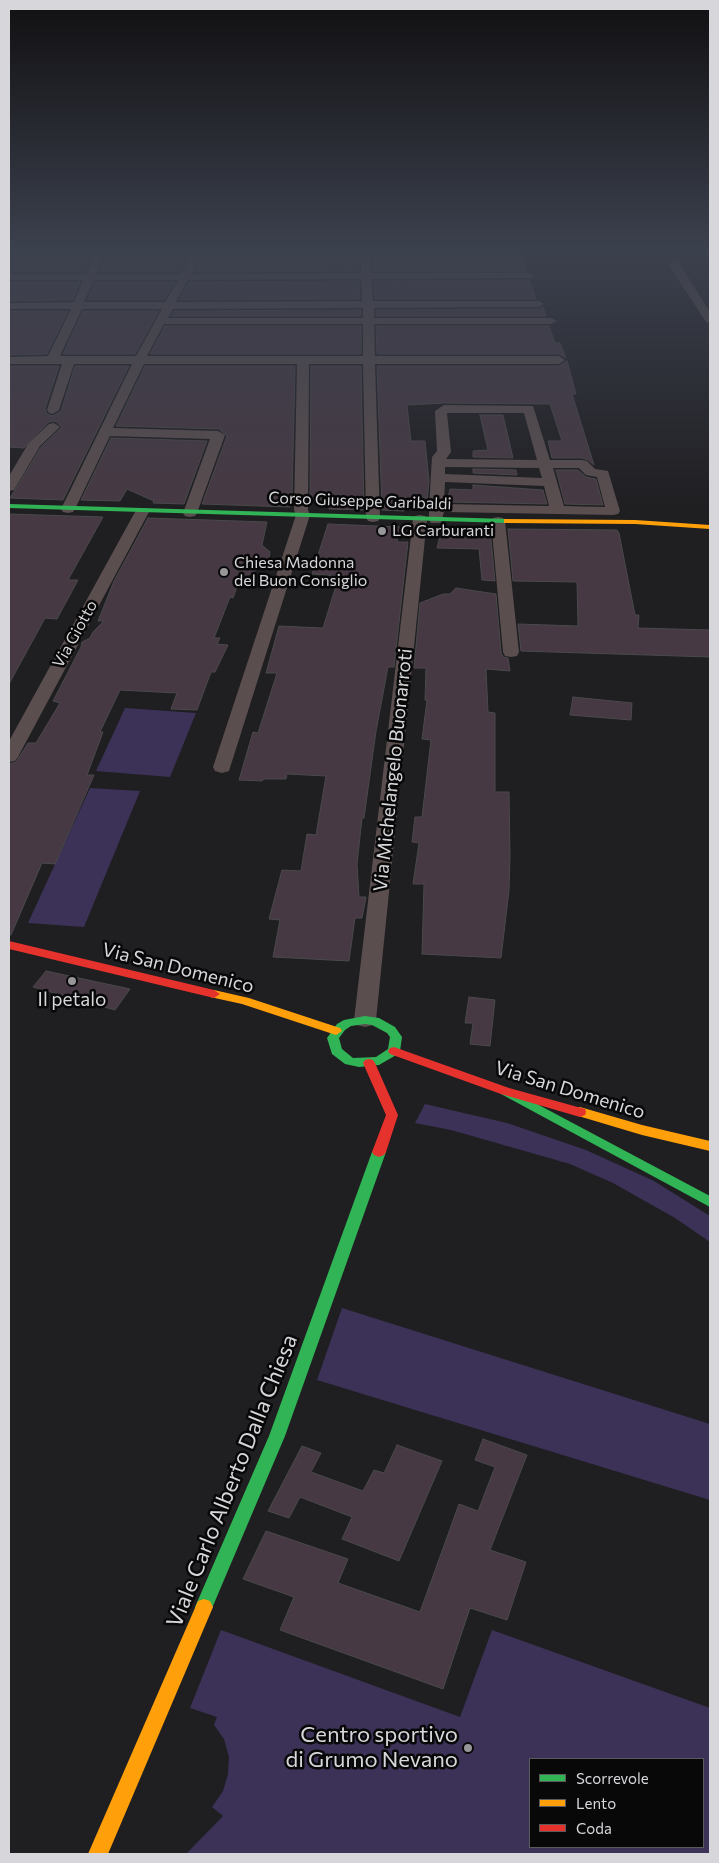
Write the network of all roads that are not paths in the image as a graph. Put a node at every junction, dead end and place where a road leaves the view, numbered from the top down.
1 (62, 339) edge
2 (151, 339) edge
3 (368, 339) edge
4 (140, 359) junction
5 (9, 360) edge
6 (52, 360) junction
7 (69, 360) junction
8 (304, 360) junction
9 (369, 360) junction
10 (559, 360) dead end
11 (53, 410) dead end
12 (54, 426) dead end
13 (105, 432) junction
14 (544, 463) junction
15 (439, 464) junction
16 (438, 478) junction
17 (550, 482) junction
18 (9, 487) edge
19 (9, 506) edge
20 (68, 509) junction
21 (558, 511) junction
22 (142, 512) junction
23 (190, 513) junction
24 (303, 516) junction
25 (431, 516) junction
26 (373, 518) junction
27 (498, 521) junction
28 (710, 527) edge
29 (511, 652) dead end
30 (9, 757) edge
31 (222, 767) dead end
32 (9, 945) edge
33 (365, 1020) junction
34 (336, 1031) junction
35 (394, 1051) junction
36 (369, 1063) junction
37 (506, 1091) junction
38 (710, 1146) edge
39 (710, 1202) edge
40 (98, 1854) edge

1 - 6 street
2 - 4 street
3 - 9 street
4 - 7 street
4 - 8 street
4 - 13 street
5 - 6 street
6 - 7 street
7 - 11 street
8 - 9 street
8 - 24 street
9 - 10 street
9 - 26 street
12 - 18 street
13 - 20 street
13 - 23 street
14 - 15 street
14 - 15 street, Via Michelangelo Buonarroti
14 - 17 street
14 - 21 street
15 - 16 street, Via Michelangelo Buonarroti
16 - 17 street
16 - 25 street, Via Michelangelo Buonarroti
17 - 21 street
19 - 20 main road, Corso Giuseppe Garibaldi
20 - 22 main road, Corso Giuseppe Garibaldi
21 - 25 street
22 - 23 main road, Corso Giuseppe Garibaldi
22 - 30 street, Via Giotto
23 - 24 main road, Corso Giuseppe Garibaldi
24 - 26 main road, Corso Giuseppe Garibaldi
24 - 31 street
25 - 26 main road, Corso Giuseppe Garibaldi
25 - 27 main road, Corso Giuseppe Garibaldi
25 - 33 street, Via Michelangelo Buonarroti
27 - 28 main road, Corso Giuseppe Garibaldi
27 - 29 street
32 - 34 main road, Via San Domenico
33 - 34 main road
33 - 35 main road
34 - 36 main road
35 - 36 main road
35 - 37 main road, Via San Domenico
36 - 40 main road, Viale Carlo Alberto Dalla Chiesa
37 - 38 main road, Via San Domenico
37 - 39 main road

